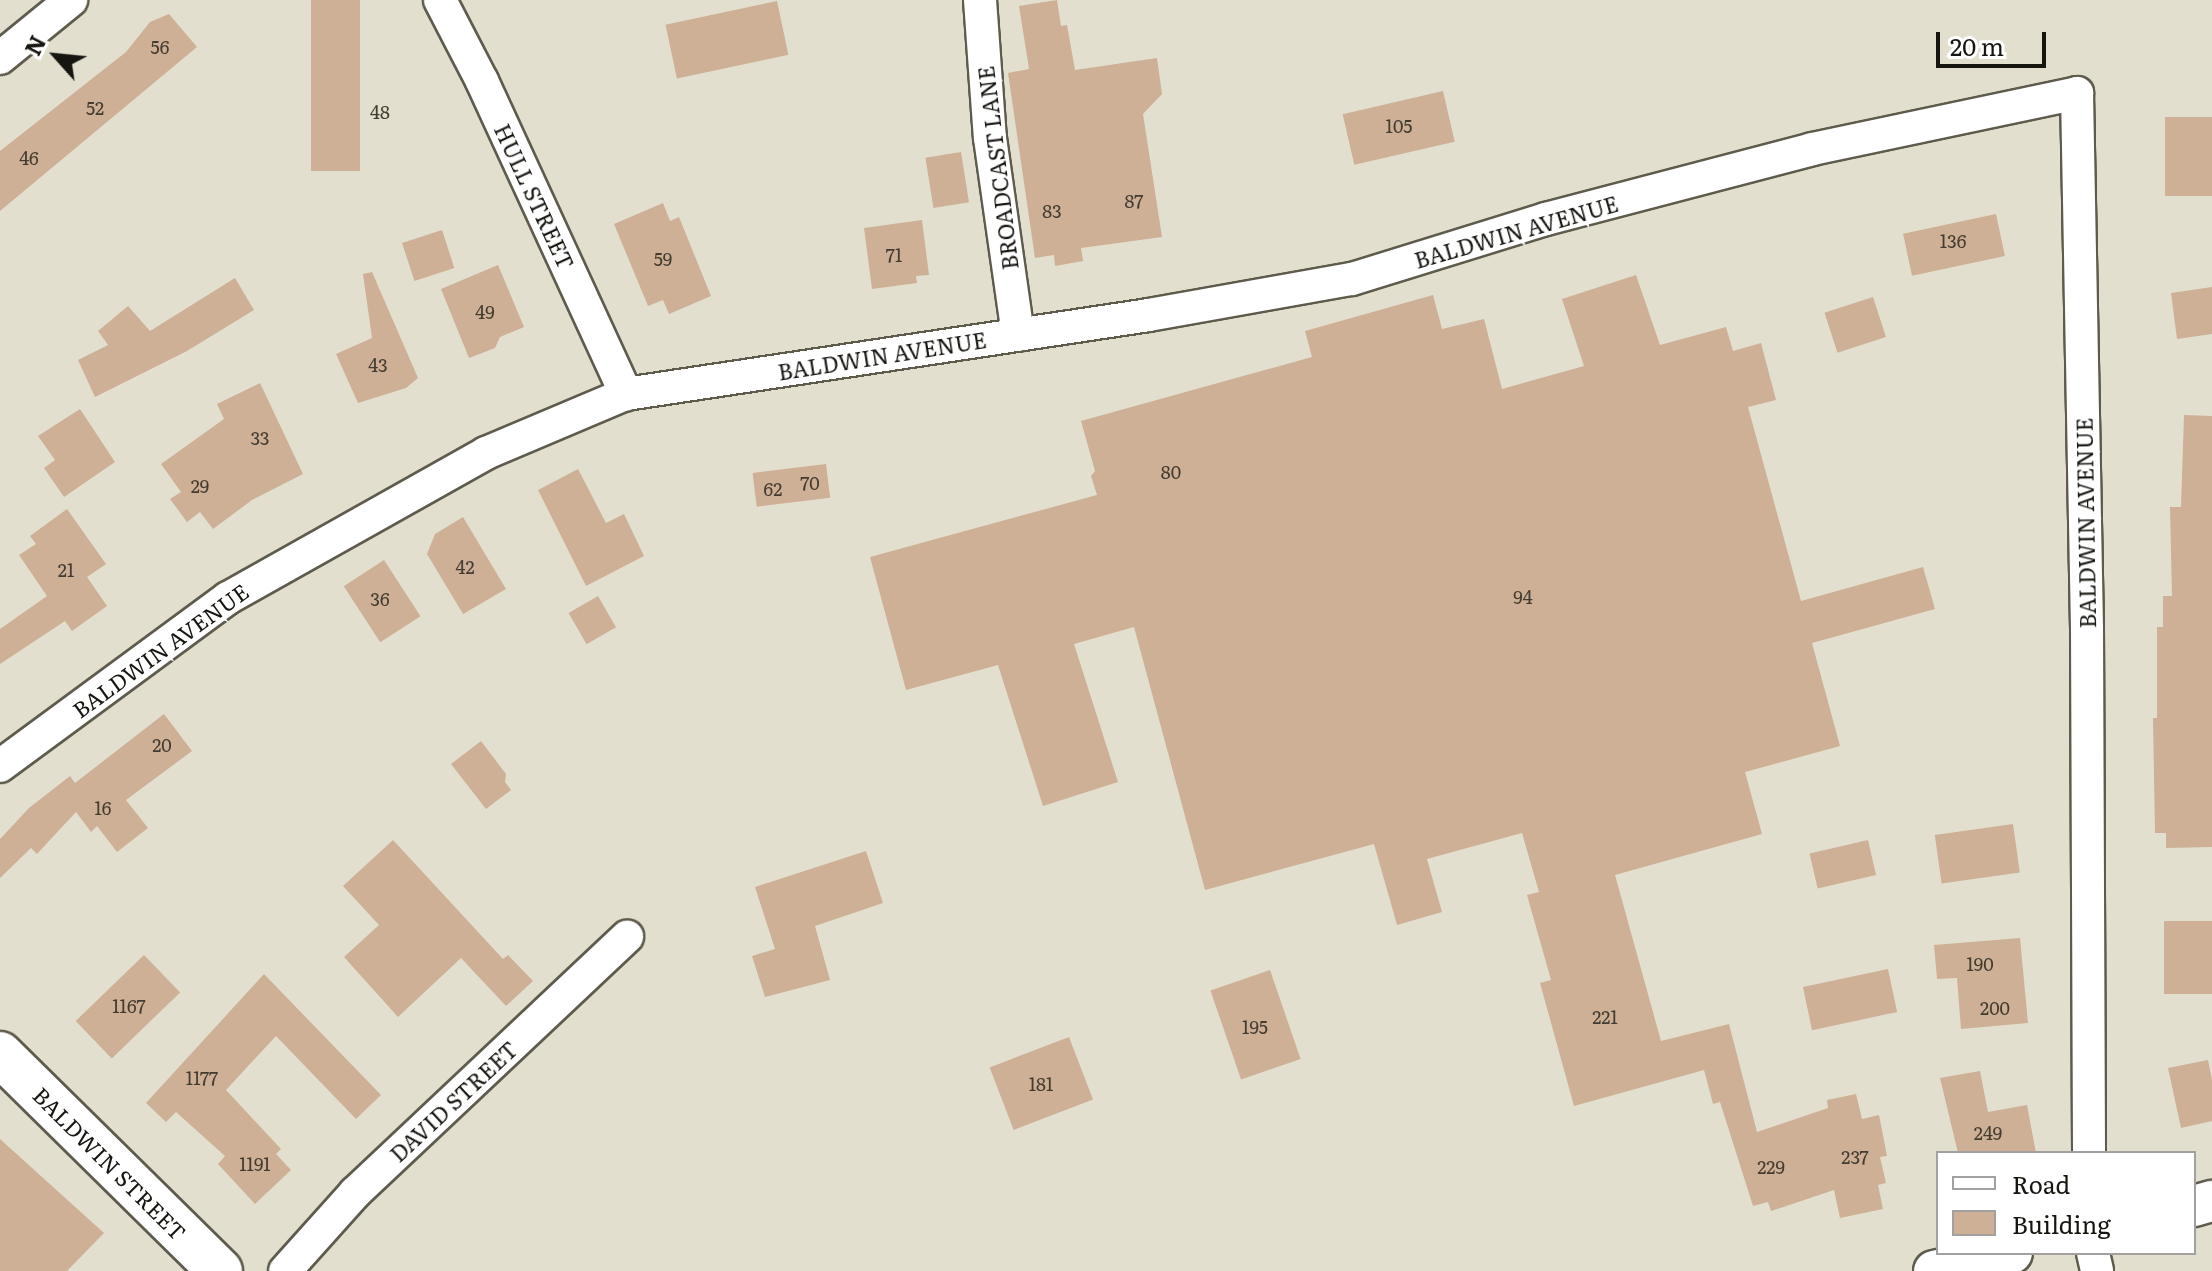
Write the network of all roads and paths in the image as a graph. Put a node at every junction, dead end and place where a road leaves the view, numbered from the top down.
1 (71, 0) edge
2 (440, 0) edge
3 (980, 0) edge
4 (0, 58) edge
5 (1018, 335) junction
6 (626, 394) junction
7 (0, 766) edge
8 (627, 937) dead end
9 (0, 1054) edge
10 (2089, 1151) edge
11 (2003, 1255) edge
12 (220, 1271) edge
13 (285, 1271) edge
14 (1934, 1271) edge

1 - 4 street
2 - 6 street, HULL STREET
3 - 5 street, BROADCAST LANE
5 - 6 street, BALDWIN AVENUE
5 - 10 street, BALDWIN AVENUE
6 - 7 street, BALDWIN AVENUE
8 - 13 street, DAVID STREET
9 - 12 main road, BALDWIN STREET
11 - 14 street

